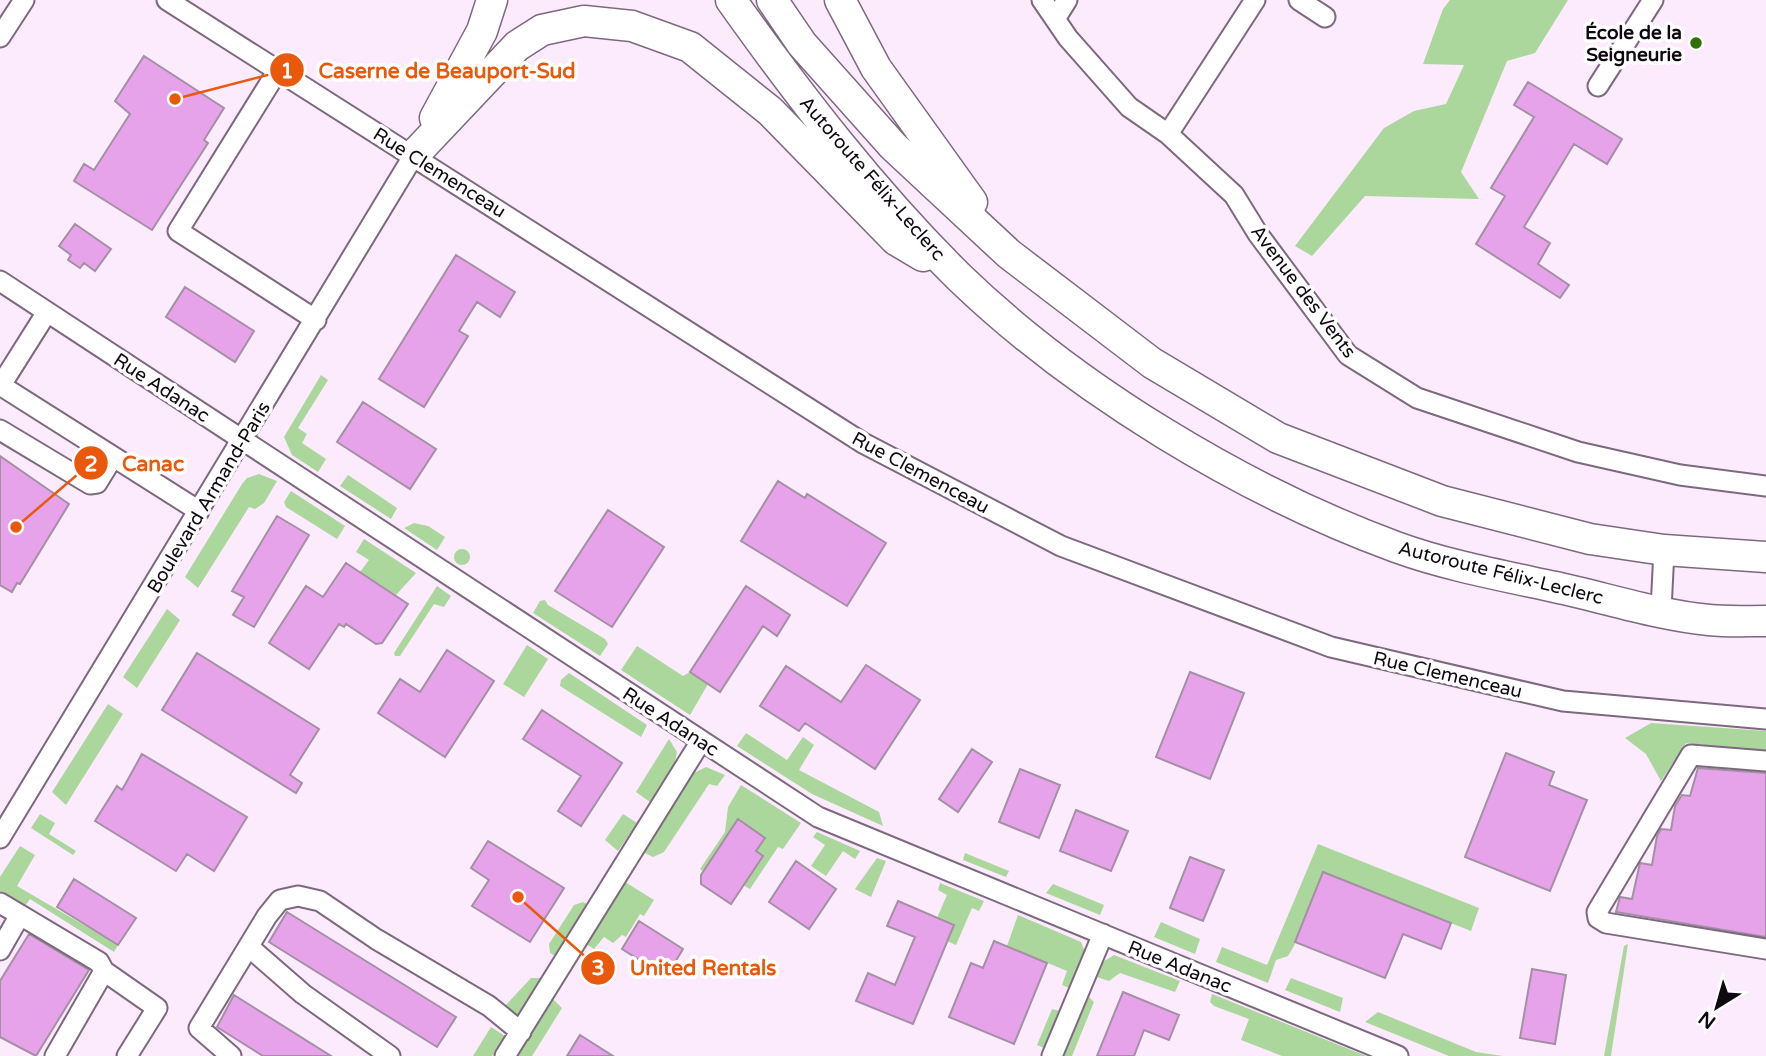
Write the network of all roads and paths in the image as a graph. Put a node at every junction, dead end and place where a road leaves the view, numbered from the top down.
1 (24, 0) edge
2 (167, 0) edge
3 (492, 0) edge
4 (731, 0) edge
5 (772, 0) edge
6 (840, 0) edge
7 (1042, 0) edge
8 (1067, 0) edge
9 (1255, 0) edge
10 (1298, 0) edge
11 (1653, 0) edge
12 (1325, 17) dead end
13 (1055, 19) junction
14 (0, 37) edge
15 (278, 70) junction
16 (1598, 86) dead end
17 (1168, 134) junction
18 (414, 155) junction
19 (1009, 254) junction
20 (960, 278) junction
21 (0, 281) edge
22 (47, 312) junction
23 (316, 320) junction
24 (0, 385) edge
25 (0, 430) edge
26 (243, 440) junction
27 (113, 457) junction
28 (1766, 486) edge
29 (200, 511) junction
30 (1664, 550) junction
31 (1766, 557) edge
32 (1661, 610) junction
33 (1766, 621) edge
34 (1766, 719) edge
35 (701, 741) junction
36 (1766, 761) edge
37 (0, 838) edge
38 (0, 903) edge
39 (20, 915) junction
40 (1103, 934) junction
41 (249, 947) junction
42 (1766, 949) edge
43 (0, 950) edge
44 (104, 971) junction
45 (521, 1031) junction
46 (55, 1056) edge
47 (127, 1056) edge
48 (231, 1056) edge
49 (390, 1056) edge
50 (505, 1056) edge
51 (1052, 1056) edge
52 (1398, 1056) edge

1 - 14 street
2 - 15 street, Rue Clemenceau
3 - 18 highway
4 - 20 highway, Autoroute Félix-Leclerc
5 - 19 highway, Autoroute Félix-Leclerc
6 - 19 highway
7 - 13 street, Avenue des Vents
8 - 13 street
9 - 17 street
10 - 12 street
11 - 16 street
13 - 17 street, Avenue des Vents
15 - 18 street, Rue Clemenceau
15 - 23 street
17 - 28 street, Avenue des Vents
18 - 20 highway
18 - 23 street, Boulevard Armand-Paris
18 - 34 street, Rue Clemenceau
19 - 30 highway, Autoroute Félix-Leclerc
20 - 32 highway, Autoroute Félix-Leclerc
21 - 22 street, Rue Adanac
22 - 24 street
22 - 26 street, Rue Adanac
23 - 26 street, Boulevard Armand-Paris
24 - 27 street
25 - 27 street
26 - 29 street, Boulevard Armand-Paris
26 - 35 street, Rue Adanac
27 - 29 street
29 - 37 street, Boulevard Armand-Paris
30 - 31 highway, Autoroute Félix-Leclerc
30 - 32 street
32 - 33 highway, Autoroute Félix-Leclerc
35 - 40 street, Rue Adanac
35 - 45 street
36 - 42 street
38 - 39 street
39 - 43 street
39 - 44 street
40 - 51 street
40 - 52 street, Rue Adanac
41 - 45 street
41 - 48 street
41 - 49 street
44 - 46 street
44 - 47 street
45 - 50 street

